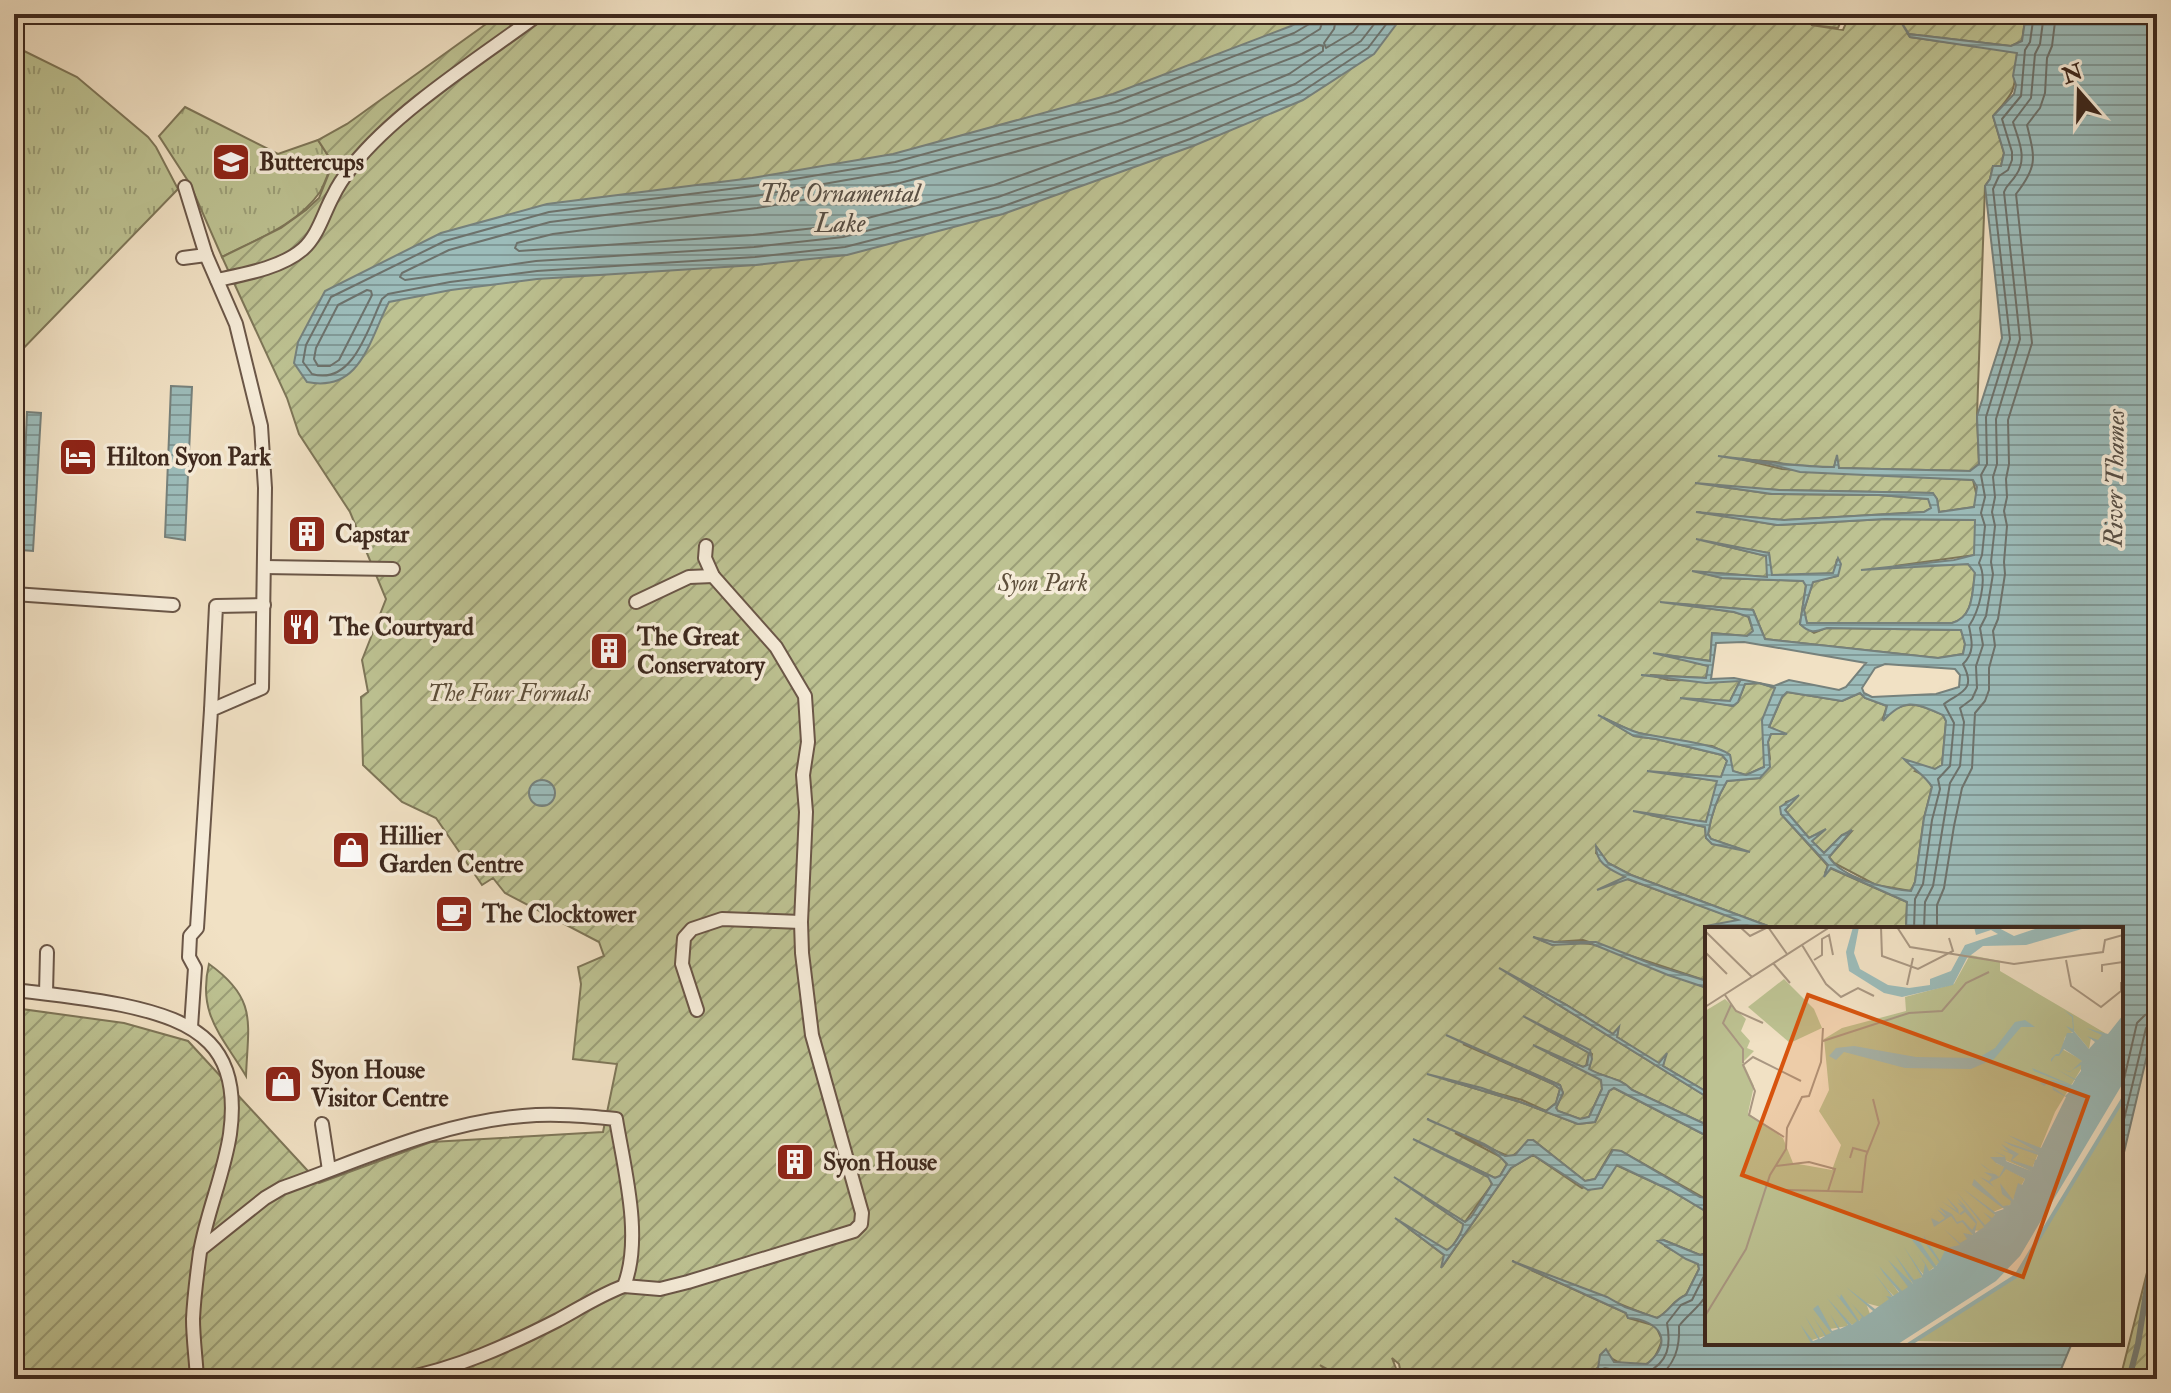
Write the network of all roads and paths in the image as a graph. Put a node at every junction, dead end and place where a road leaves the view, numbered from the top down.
1 (539, 14) edge
2 (185, 187) dead end
3 (206, 255) junction
4 (183, 258) dead end
5 (217, 280) junction
6 (706, 546) dead end
7 (264, 567) junction
8 (393, 569) dead end
9 (713, 576) junction
10 (14, 594) edge
11 (636, 602) dead end
12 (173, 605) dead end
13 (264, 605) junction
14 (211, 710) junction
15 (801, 922) junction
16 (47, 952) dead end
17 (14, 990) edge
18 (46, 993) junction
19 (697, 1010) dead end
20 (191, 1027) junction
21 (322, 1124) dead end
22 (329, 1170) junction
23 (201, 1249) junction
24 (624, 1286) junction
25 (197, 1379) edge
26 (401, 1379) edge

1 - 5 lane
2 - 3 lane
3 - 4 lane
3 - 5 lane
5 - 7 lane
6 - 9 lane
7 - 8 lane
7 - 13 lane
9 - 11 lane
9 - 15 lane
10 - 12 lane
13 - 14 lane
13 - 14 lane
14 - 20 lane
15 - 19 lane
15 - 24 lane
16 - 18 lane
17 - 18 lane
18 - 20 lane
20 - 23 lane
21 - 22 lane
22 - 23 lane
22 - 24 lane
23 - 25 lane
24 - 26 lane

